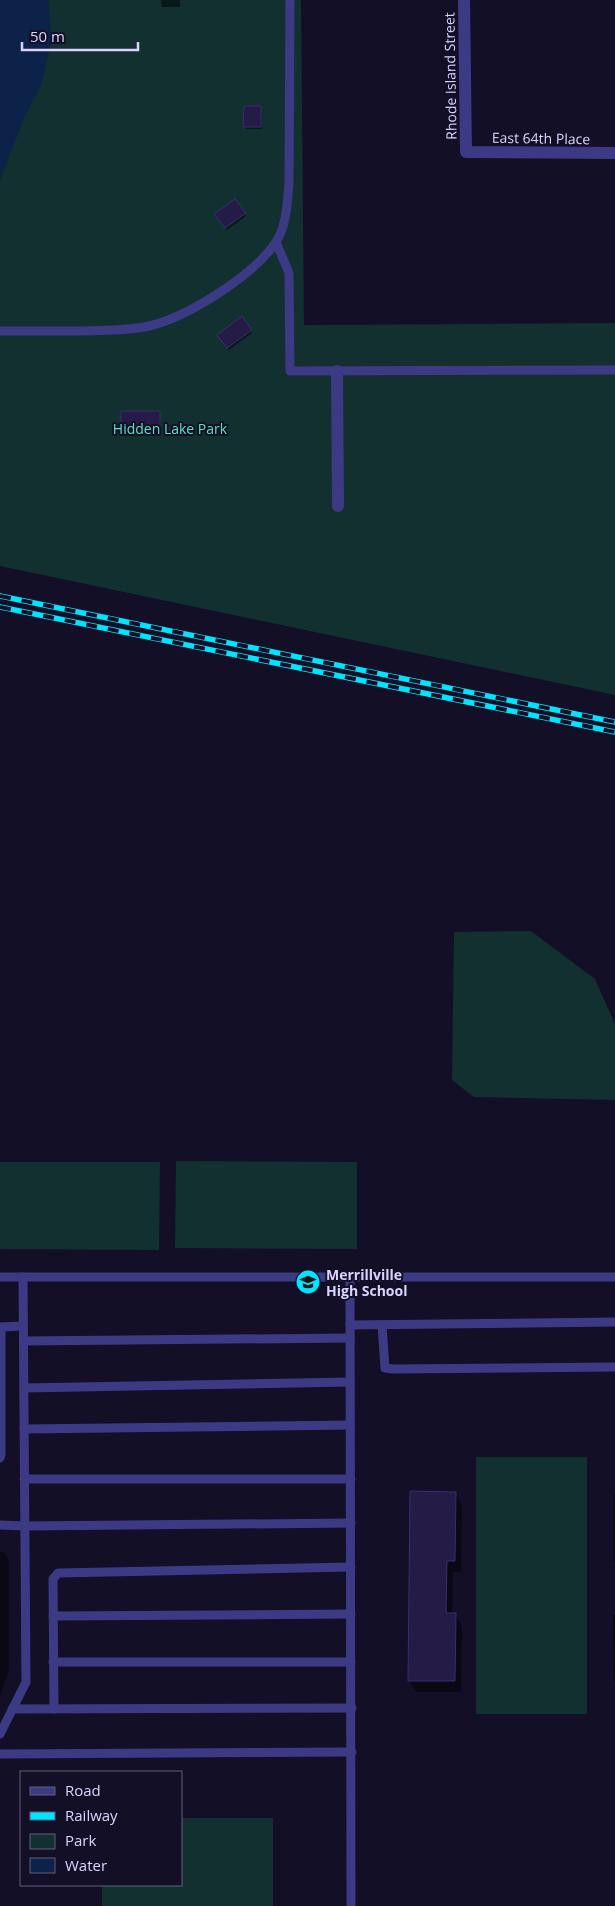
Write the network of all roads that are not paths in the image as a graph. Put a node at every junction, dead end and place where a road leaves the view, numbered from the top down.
1 (290, 0) edge
2 (464, 0) edge
3 (466, 152) joint
4 (615, 153) edge
5 (276, 242) junction
6 (0, 331) edge
7 (615, 370) edge
8 (337, 371) junction
9 (338, 506) dead end
10 (0, 1277) edge
11 (23, 1277) junction
12 (350, 1277) junction
13 (615, 1277) edge
14 (615, 1322) edge
15 (350, 1325) junction
16 (382, 1325) junction
17 (23, 1326) junction
18 (0, 1329) edge
19 (350, 1338) junction
20 (24, 1341) junction
21 (615, 1367) edge
22 (350, 1382) junction
23 (24, 1388) junction
24 (350, 1426) junction
25 (24, 1429) junction
26 (0, 1458) edge
27 (24, 1479) junction
28 (351, 1480) junction
29 (351, 1523) junction
30 (0, 1525) edge
31 (25, 1526) junction
32 (351, 1567) junction
33 (351, 1614) junction
34 (53, 1616) junction
35 (53, 1662) junction
36 (351, 1662) junction
37 (352, 1708) junction
38 (12, 1709) junction
39 (54, 1709) junction
40 (0, 1734) edge
41 (352, 1752) junction
42 (0, 1754) edge
43 (351, 1906) edge

1 - 5 lane
2 - 3 street, Rhode Island Street
3 - 4 street, East 64th Place
5 - 6 lane
5 - 8 lane
7 - 8 lane
8 - 9 street
10 - 11 lane
11 - 12 lane
11 - 17 lane
12 - 13 lane
12 - 15 lane
14 - 16 lane
15 - 16 lane
15 - 19 lane
16 - 21 lane
17 - 18 lane
17 - 20 lane
18 - 26 lane
19 - 20 lane
19 - 22 lane
20 - 23 lane
22 - 23 lane
22 - 24 lane
23 - 25 lane
24 - 25 lane
24 - 28 lane
25 - 27 lane
27 - 28 lane
27 - 31 lane
28 - 29 lane
29 - 31 lane
29 - 32 lane
30 - 31 lane
31 - 38 lane
32 - 33 lane
32 - 34 lane
33 - 34 lane
33 - 36 lane
34 - 35 lane
35 - 36 lane
35 - 39 lane
36 - 37 lane
37 - 39 lane
37 - 41 lane
38 - 39 lane
38 - 40 lane
41 - 42 lane
41 - 43 lane

